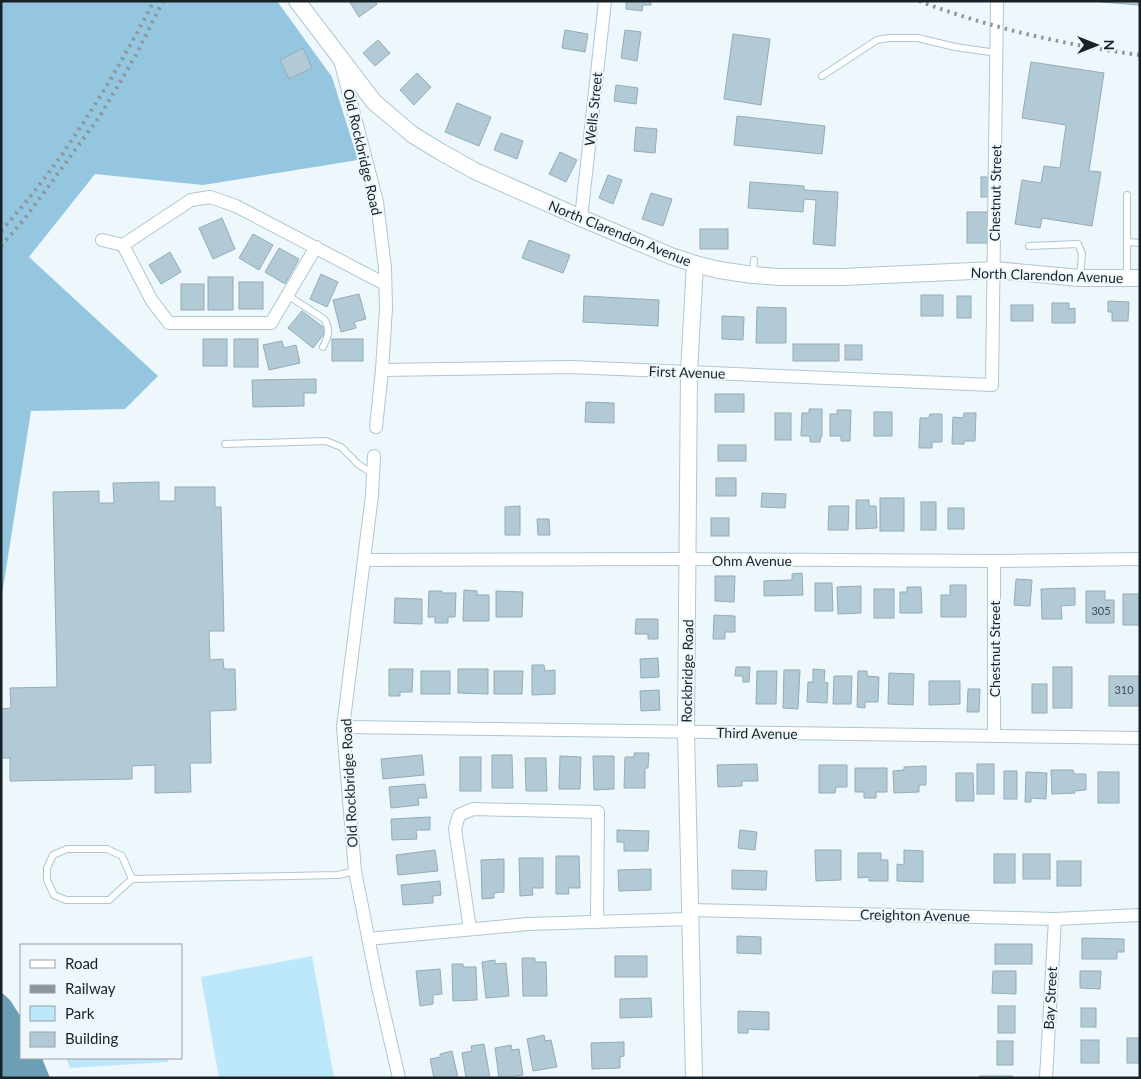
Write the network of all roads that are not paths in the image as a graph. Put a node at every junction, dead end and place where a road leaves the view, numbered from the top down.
1 (297, 1) edge
2 (605, 1) edge
3 (997, 1) edge
4 (997, 53) junction
5 (340, 58) junction
6 (822, 76) dead end
7 (1127, 195) dead end
8 (580, 218) junction
9 (102, 240) dead end
10 (1127, 242) junction
11 (1140, 243) edge
12 (122, 246) junction
13 (1029, 246) dead end
14 (316, 247) junction
15 (695, 264) junction
16 (995, 270) junction
17 (1080, 278) junction
18 (1133, 278) edge
19 (385, 284) junction
20 (287, 295) junction
21 (323, 347) dead end
22 (382, 370) junction
23 (688, 372) junction
24 (992, 385) joint
25 (376, 427) dead end
26 (225, 444) dead end
27 (374, 456) dead end
28 (373, 474) junction
29 (688, 559) junction
30 (364, 560) junction
31 (1140, 560) edge
32 (994, 561) junction
33 (343, 728) junction
34 (686, 732) junction
35 (994, 736) junction
36 (1140, 738) edge
37 (355, 870) junction
38 (132, 879) junction
39 (690, 915) junction
40 (1140, 916) edge
41 (1055, 919) junction
42 (598, 921) junction
43 (470, 929) junction
44 (368, 939) junction
45 (399, 1078) edge
46 (694, 1078) edge
47 (1046, 1078) edge

1 - 5 street, North Clarendon Avenue
2 - 8 street, Wells Street
3 - 4 street, Chestnut Street
4 - 6 lane
4 - 16 street, Chestnut Street
5 - 8 street, North Clarendon Avenue
5 - 19 street, Old Rockbridge Road
7 - 10 lane
8 - 15 street, North Clarendon Avenue
9 - 12 street
10 - 11 lane
10 - 18 lane
12 - 14 street
12 - 20 street
13 - 17 lane
14 - 19 street
14 - 20 street
15 - 16 street, North Clarendon Avenue
15 - 23 street, Rockbridge Road
16 - 17 street, North Clarendon Avenue
16 - 24 street, Chestnut Street
17 - 18 street, North Clarendon Avenue
19 - 22 street, Old Rockbridge Road
20 - 21 lane
22 - 23 street, First Avenue
22 - 25 street, Old Rockbridge Road
23 - 24 street, First Avenue
23 - 29 street, Rockbridge Road
26 - 28 lane
27 - 28 street, Old Rockbridge Road
28 - 30 street, Old Rockbridge Road
29 - 30 street, Ohm Avenue
29 - 32 street, Ohm Avenue
29 - 34 street, Rockbridge Road
30 - 33 street, Old Rockbridge Road
31 - 32 street, Ohm Avenue
32 - 35 street, Chestnut Street
33 - 34 street, Third Avenue
33 - 37 street, Old Rockbridge Road
34 - 35 street, Third Avenue
34 - 39 street, Rockbridge Road
35 - 36 street, Third Avenue
37 - 38 lane
37 - 44 street, Old Rockbridge Road
38 - 38 lane
39 - 41 street, Creighton Avenue
39 - 42 street, Creighton Avenue
39 - 46 street, Rockbridge Road
40 - 41 street, Creighton Avenue
41 - 47 street, Bay Street
42 - 43 street, Creighton Avenue
42 - 43 street
43 - 44 street, Creighton Avenue
44 - 45 street, Old Rockbridge Road

